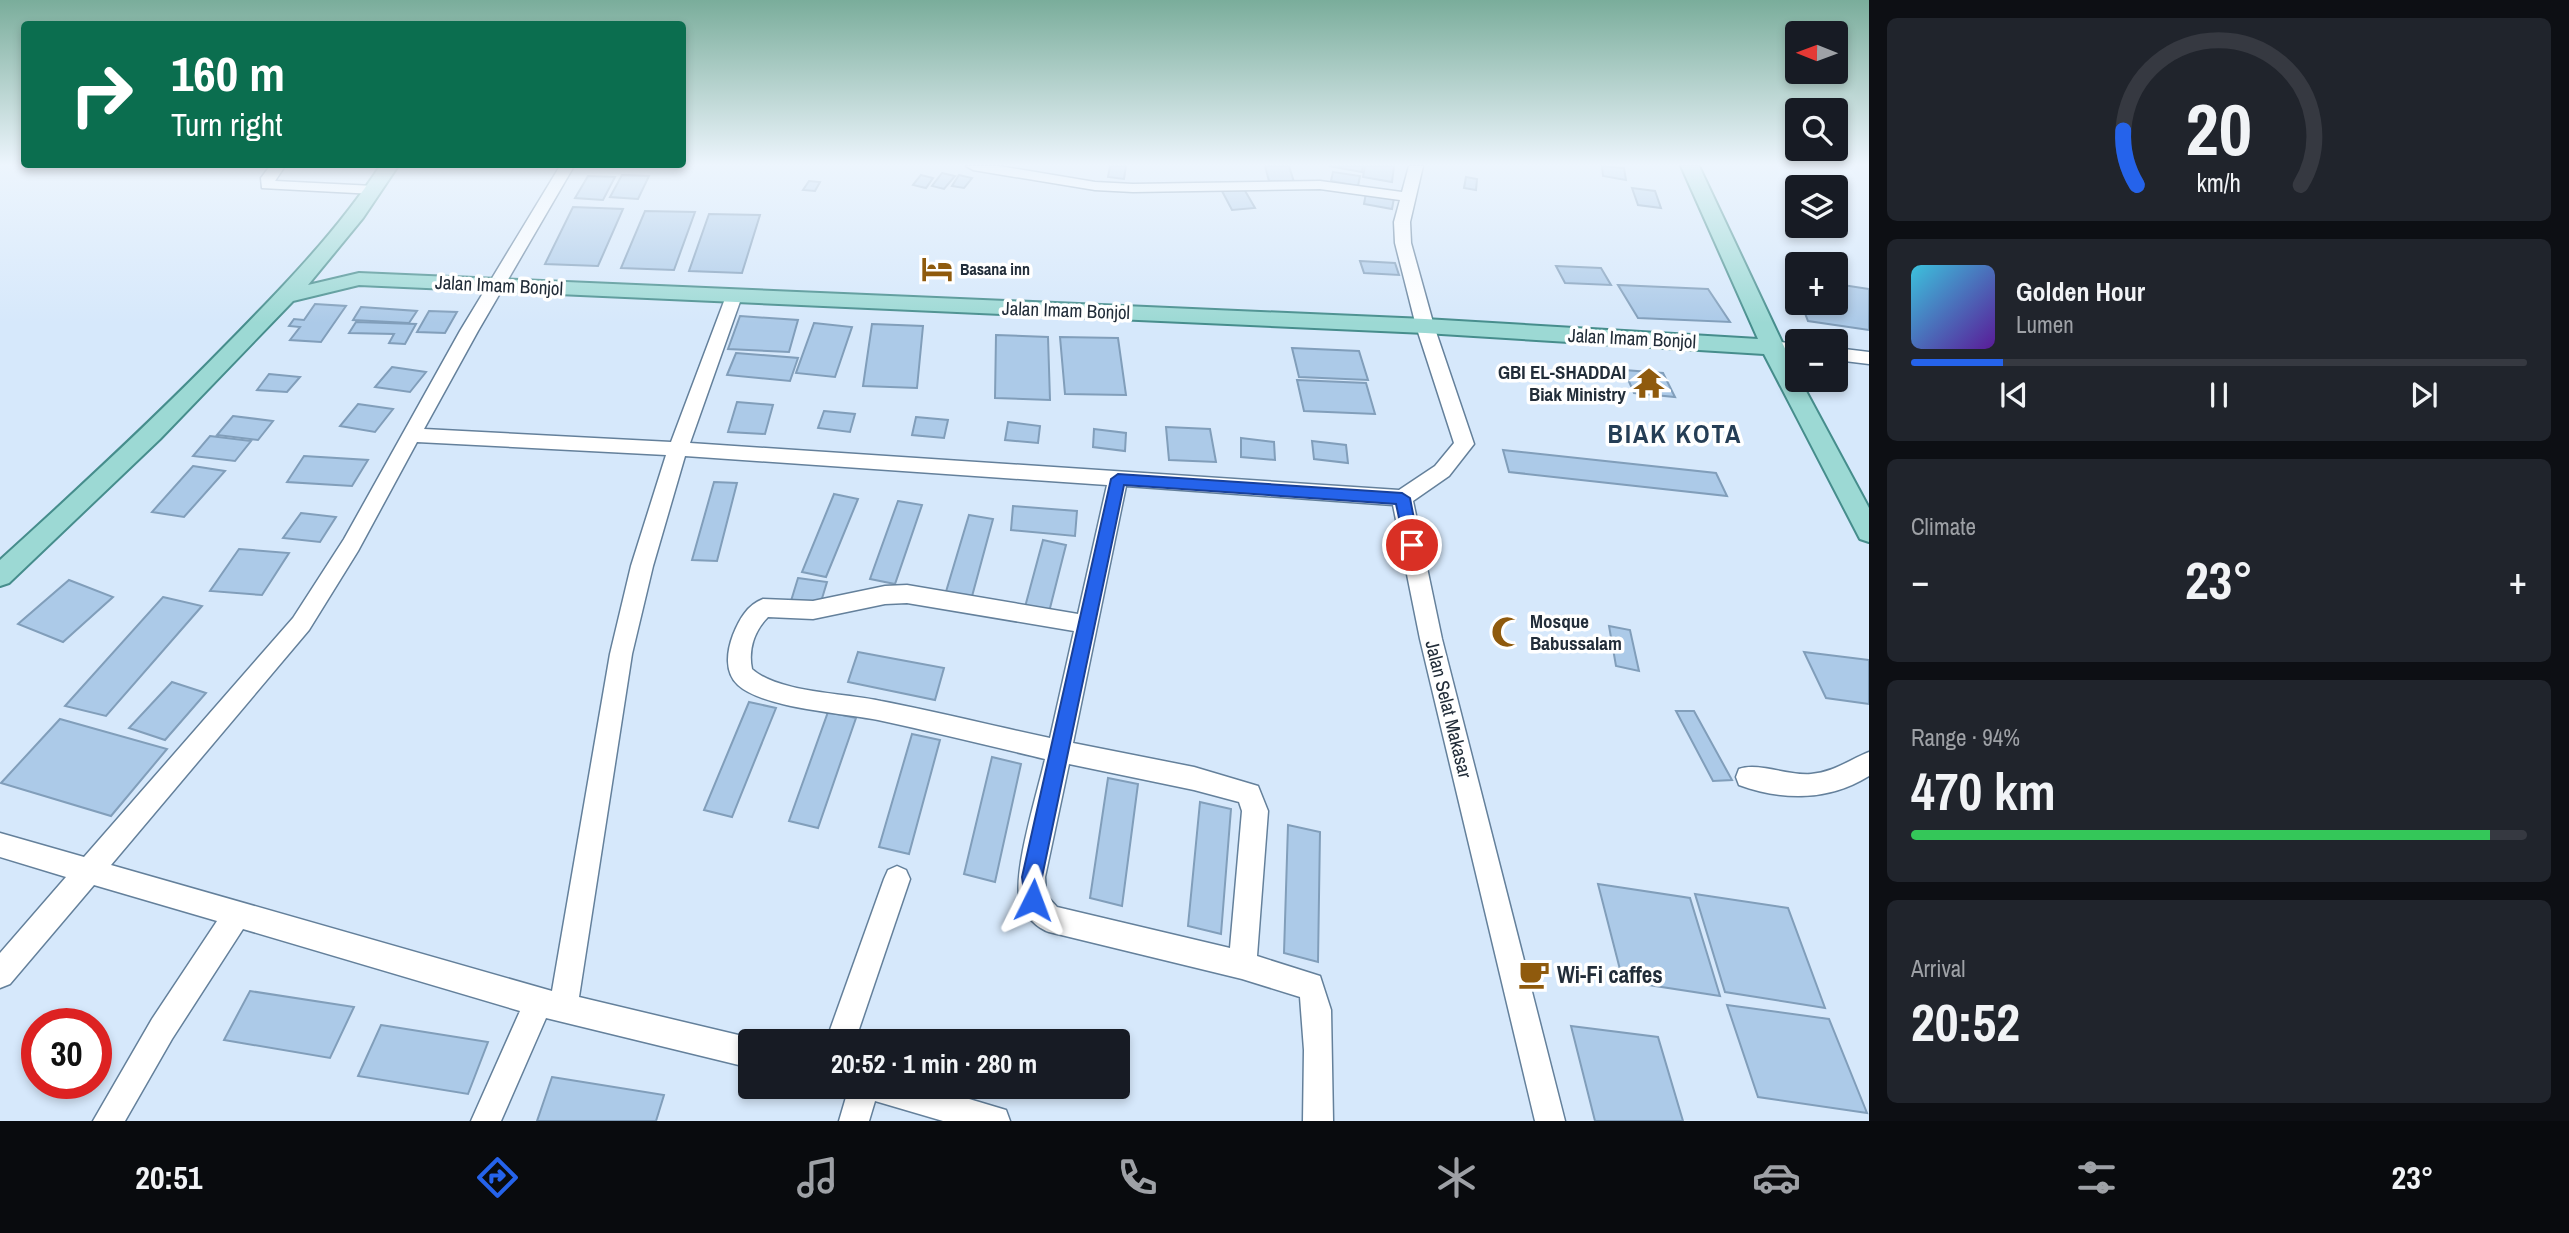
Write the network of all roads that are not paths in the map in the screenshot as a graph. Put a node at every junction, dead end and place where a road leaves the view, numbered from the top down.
1 (352, 218) edge
2 (536, 218) edge
3 (1403, 218) edge
4 (1714, 218) edge
5 (319, 260) junction
6 (359, 279) junction
7 (497, 285) junction
8 (287, 296) junction
9 (734, 296) junction
10 (1425, 326) junction
11 (1772, 347) junction
12 (1785, 349) edge
13 (1848, 355) edge
14 (1869, 358) edge
15 (412, 435) junction
16 (678, 449) junction
17 (1118, 479) junction
18 (1402, 498) junction
19 (1869, 532) edge
20 (0, 576) edge
21 (1086, 624) junction
22 (1059, 751) junction
23 (1869, 763) edge
24 (1748, 777) dead end
25 (0, 845) edge
26 (86, 871) junction
27 (897, 879) dead end
28 (236, 916) junction
29 (1242, 965) junction
30 (0, 974) edge
31 (551, 1005) junction
32 (844, 1029) edge
33 (738, 1050) edge
34 (860, 1099) edge
35 (919, 1099) edge
36 (108, 1121) edge
37 (486, 1121) edge
38 (854, 1121) edge
39 (995, 1121) edge
40 (1318, 1121) edge
41 (1550, 1121) edge

1 - 5 main road
2 - 7 street
3 - 10 street
4 - 11 main road
5 - 6 main road
5 - 8 main road
6 - 7 main road, Jalan Imam Bonjol
6 - 8 main road
7 - 9 main road, Jalan Imam Bonjol
7 - 15 street
8 - 20 main road
9 - 10 main road, Jalan Imam Bonjol
9 - 16 street
10 - 11 main road, Jalan Imam Bonjol
10 - 18 street
11 - 12 street
11 - 19 main road
13 - 14 street
15 - 16 street
15 - 26 street
16 - 17 street
16 - 31 street
17 - 18 street
17 - 21 street
18 - 41 street, Jalan Selat Makasar
21 - 22 street
21 - 22 street
22 - 29 street
22 - 29 street
23 - 24 street
25 - 26 street
26 - 28 street
26 - 30 street
27 - 32 street
28 - 31 street
28 - 36 street
29 - 40 street
31 - 33 street
31 - 37 street
34 - 38 street
35 - 39 street

